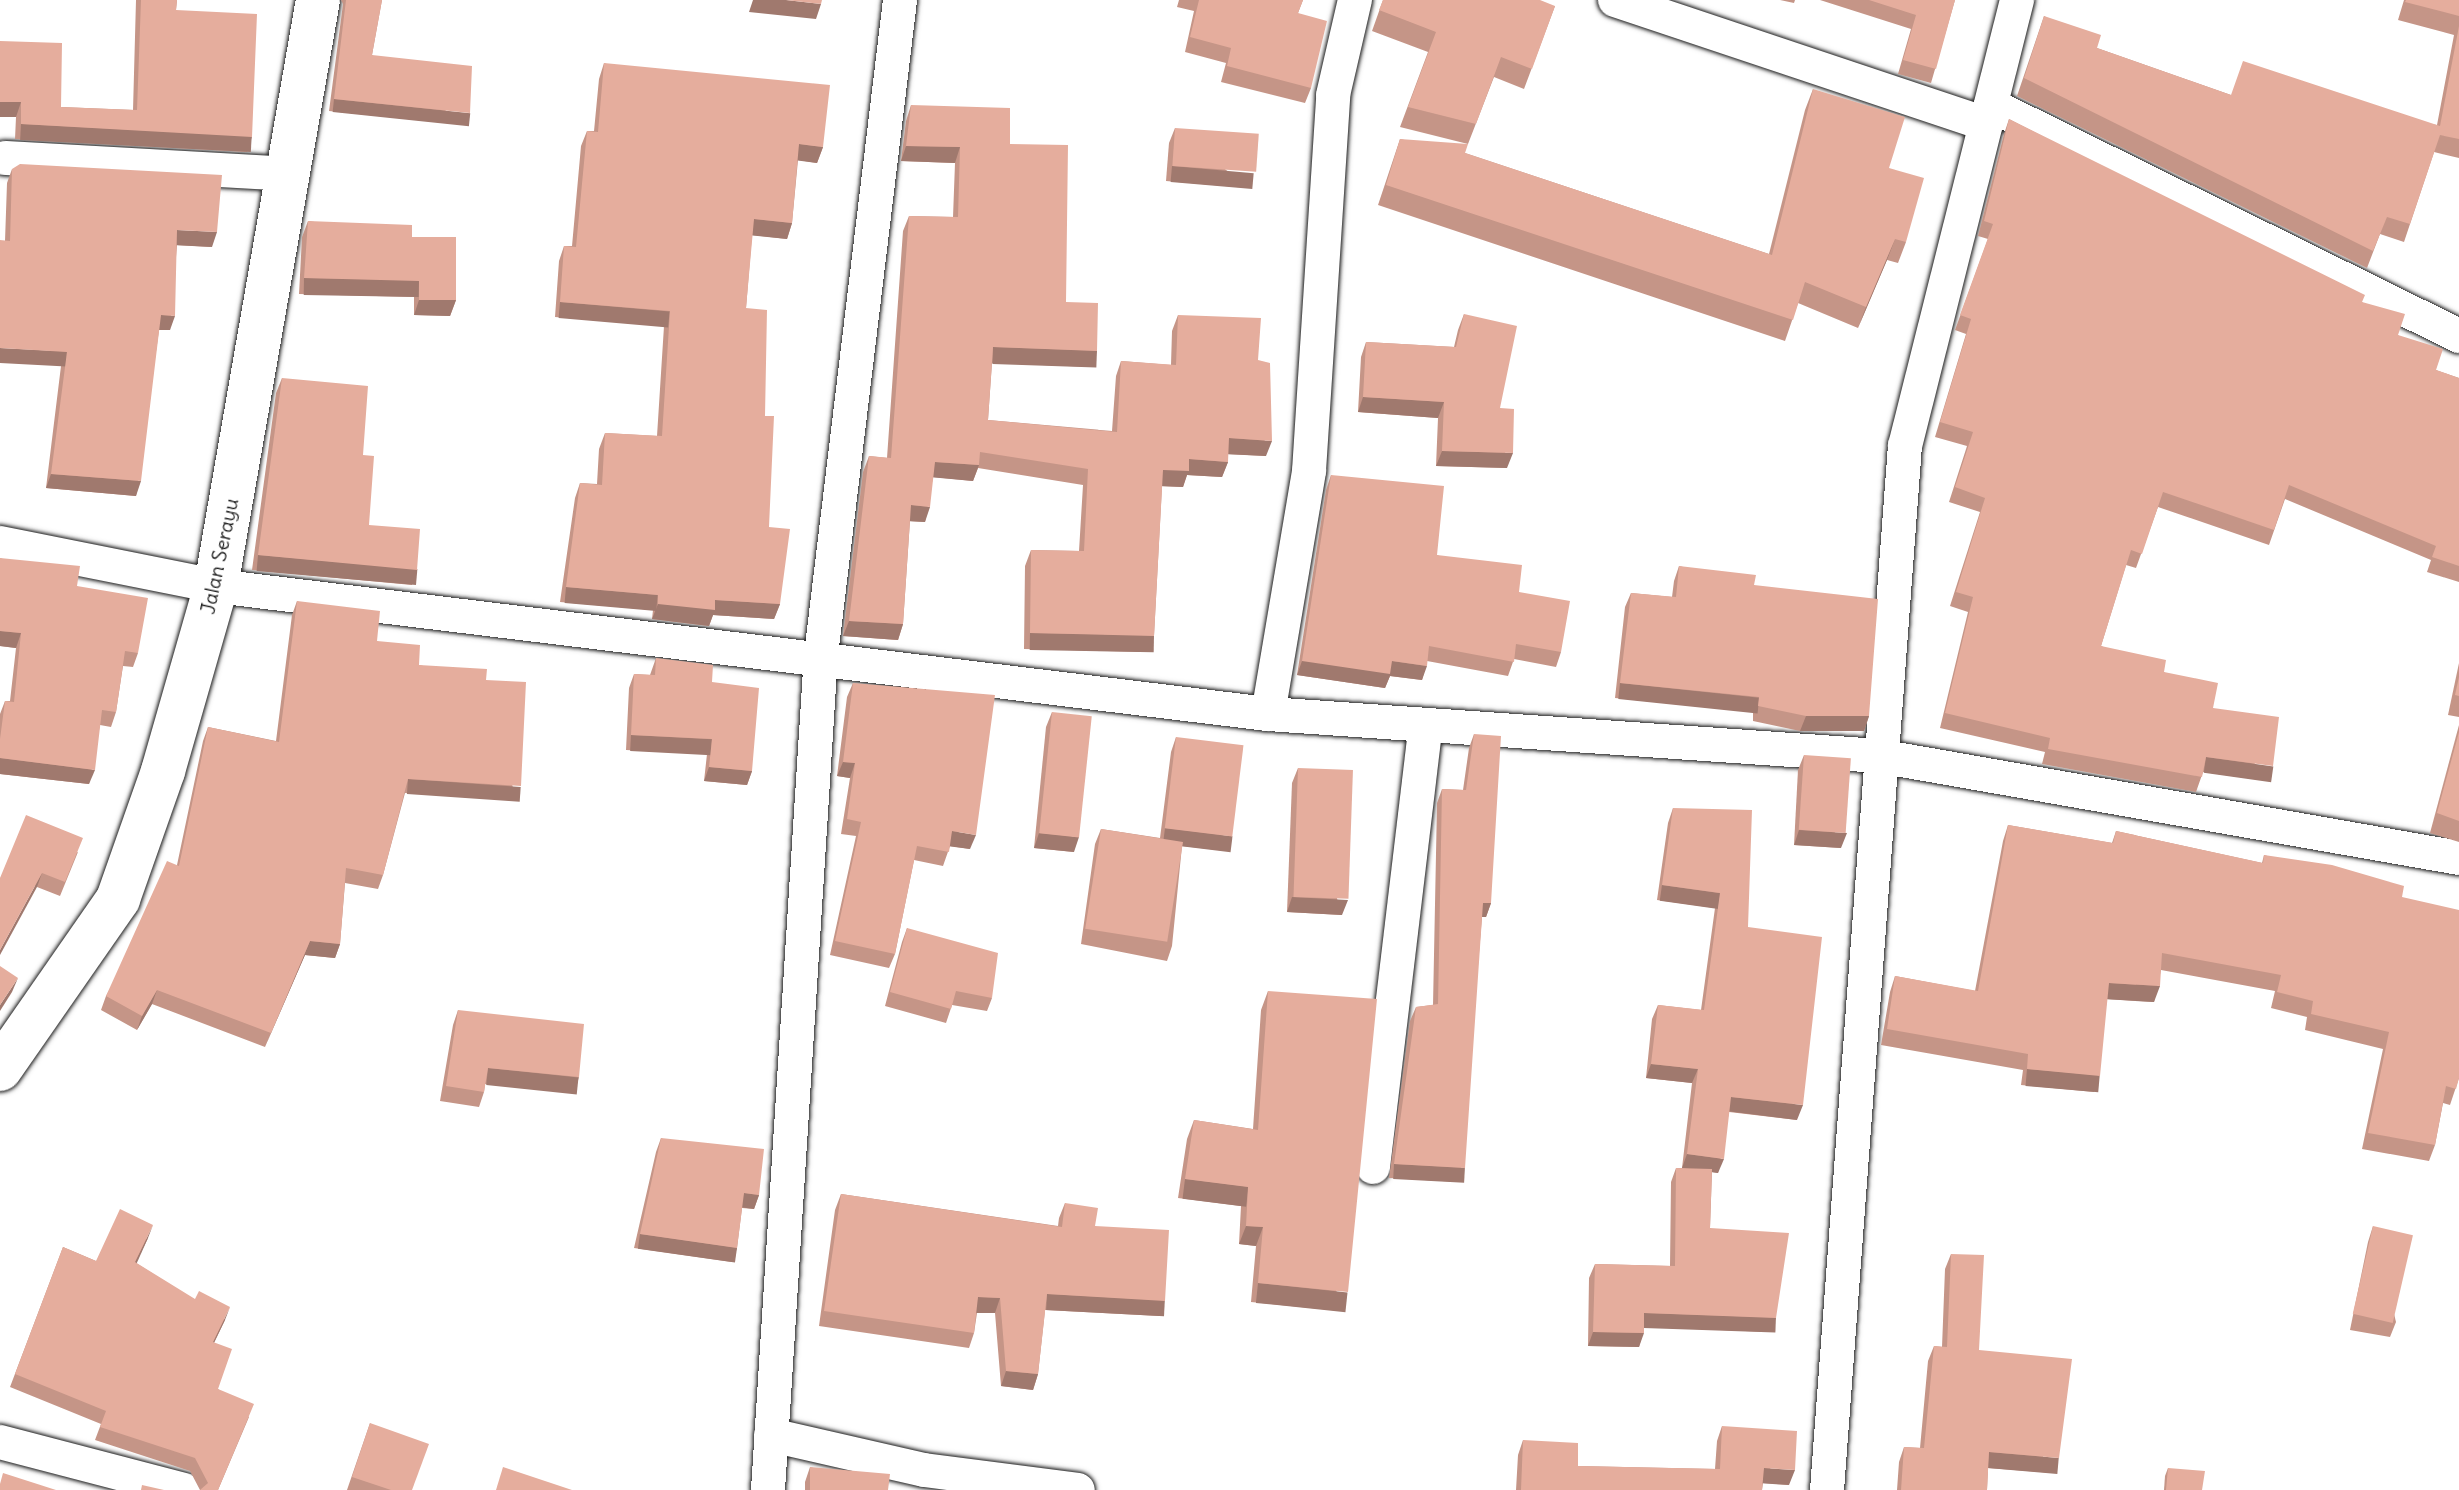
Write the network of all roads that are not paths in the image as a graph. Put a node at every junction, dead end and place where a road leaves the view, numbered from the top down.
1 (318, 0) edge
2 (900, 0) edge
3 (1355, 0) edge
4 (1615, 0) edge
5 (2017, 0) edge
6 (1988, 114) junction
7 (5, 158) dead end
8 (288, 174) junction
9 (2459, 336) edge
10 (0, 543) edge
11 (216, 586) junction
12 (821, 655) junction
13 (1268, 714) junction
14 (1425, 729) junction
15 (1879, 756) junction
16 (2459, 858) edge
17 (8, 1059) edge
18 (1373, 1167) dead end
19 (771, 1435) junction
20 (0, 1442) edge
21 (184, 1490) edge
22 (768, 1490) edge
23 (1078, 1490) edge
24 (1827, 1490) edge

1 - 8 street, Jalan Serayu
2 - 12 street
3 - 13 street
4 - 6 street
5 - 6 street
6 - 9 street
6 - 15 street
7 - 8 street
8 - 11 street, Jalan Serayu
10 - 11 street
11 - 12 street
11 - 17 street, Jalan Serayu
12 - 13 street
12 - 19 street
13 - 14 street
14 - 15 street
14 - 18 street
15 - 16 street
15 - 24 street
19 - 22 street
19 - 23 street
20 - 21 street

